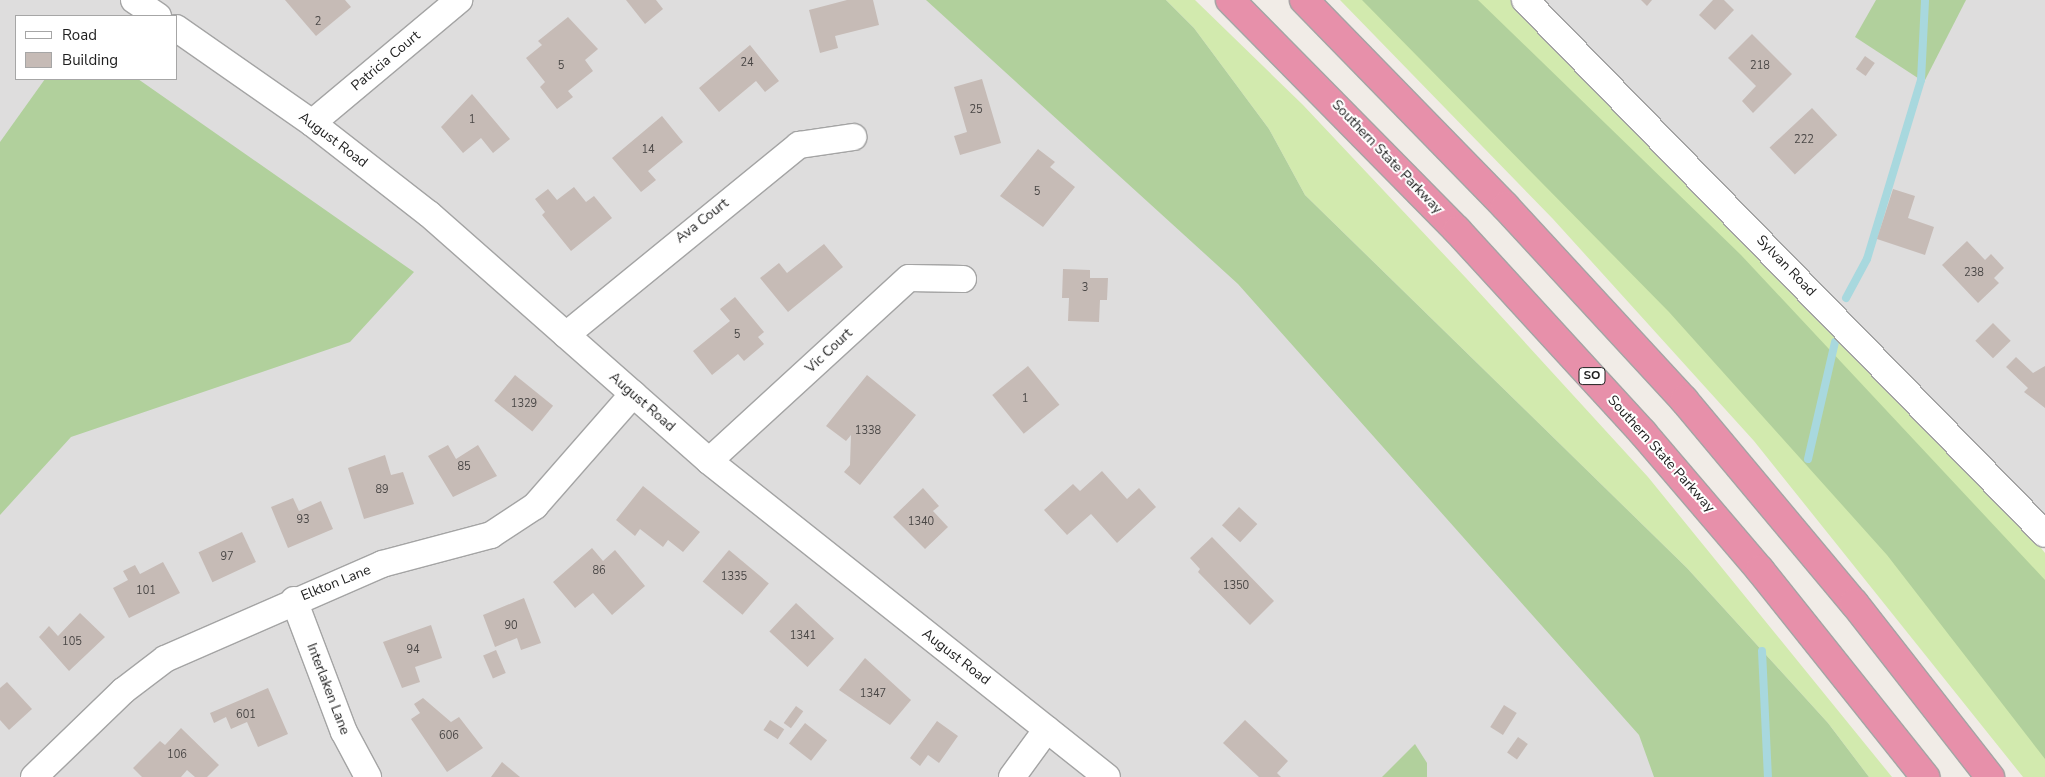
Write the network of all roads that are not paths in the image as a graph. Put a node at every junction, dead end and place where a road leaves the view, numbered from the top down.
1 (134, 0) edge
2 (459, 0) edge
3 (1230, 0) edge
4 (1304, 0) edge
5 (1525, 0) edge
6 (156, 15) edge
7 (178, 29) edge
8 (312, 123) junction
9 (853, 137) dead end
10 (963, 279) dead end
11 (566, 335) junction
12 (633, 394) junction
13 (710, 461) junction
14 (2045, 534) edge
15 (294, 600) junction
16 (1047, 729) junction
17 (34, 777) edge
18 (368, 777) edge
19 (1012, 777) edge
20 (1108, 777) edge
21 (1925, 777) edge
22 (1990, 777) edge

1 - 6 street
2 - 8 street, Patricia Court
3 - 21 highway, Southern State Parkway / SO
4 - 22 highway
5 - 14 street, Sylvan Road
7 - 8 street, August Road
8 - 11 street, August Road
9 - 11 street, Ava Court
10 - 13 street, Vic Court
11 - 12 street, August Road
12 - 13 street, August Road
12 - 15 street, Elkton Lane
13 - 16 street, August Road
15 - 17 street, Elkton Lane
15 - 18 street, Interlaken Lane
16 - 19 street
16 - 20 street, August Road

